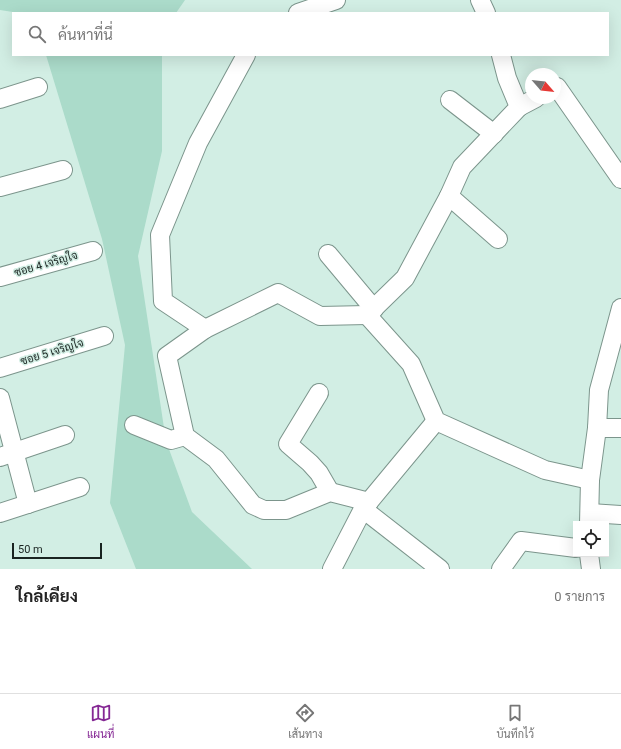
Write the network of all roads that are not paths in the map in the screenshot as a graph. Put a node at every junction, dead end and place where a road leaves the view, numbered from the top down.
1 (336, 0) edge
2 (480, 0) edge
3 (301, 12) edge
4 (486, 12) edge
5 (245, 56) edge
6 (502, 56) edge
7 (38, 87) dead end
8 (561, 93) edge
9 (0, 99) edge
10 (450, 100) dead end
11 (525, 104) edge
12 (519, 107) junction
13 (494, 134) junction
14 (63, 170) dead end
15 (621, 179) edge
16 (0, 187) edge
17 (449, 196) junction
18 (498, 239) dead end
19 (93, 251) dead end
20 (328, 254) dead end
21 (0, 277) edge
22 (621, 308) edge
23 (370, 312) junction
24 (205, 329) junction
25 (104, 336) dead end
26 (0, 368) edge
27 (319, 393) dead end
28 (0, 398) edge
29 (436, 421) junction
30 (134, 424) dead end
31 (596, 428) junction
32 (621, 428) edge
33 (65, 435) dead end
34 (185, 436) junction
35 (7, 455) edge
36 (590, 480) junction
37 (80, 487) dead end
38 (330, 492) junction
39 (28, 504) junction
40 (366, 506) junction
41 (0, 512) edge
42 (621, 515) edge
43 (590, 518) edge
44 (573, 548) edge
45 (589, 557) edge
46 (332, 569) edge
47 (440, 569) edge
48 (501, 569) edge
49 (591, 569) edge

1 - 3 street
2 - 4 street
5 - 24 street
6 - 12 street
7 - 9 street
8 - 15 street
10 - 13 street
11 - 12 street
12 - 13 street
13 - 17 street
14 - 16 street
17 - 18 street
17 - 23 street
19 - 21 street, ซอย 4 เจริญใจ
20 - 23 street
22 - 31 street
23 - 24 street
23 - 29 street
24 - 34 street
25 - 26 street, ซอย 5 เจริญใจ
27 - 38 street
28 - 35 street
29 - 36 street
29 - 40 street
30 - 34 street
31 - 32 street
31 - 36 street
33 - 35 street
34 - 38 street
35 - 39 street
36 - 43 street
37 - 39 street
38 - 40 street
39 - 41 street
40 - 46 street
40 - 47 street
42 - 43 street
44 - 48 street
45 - 49 street

